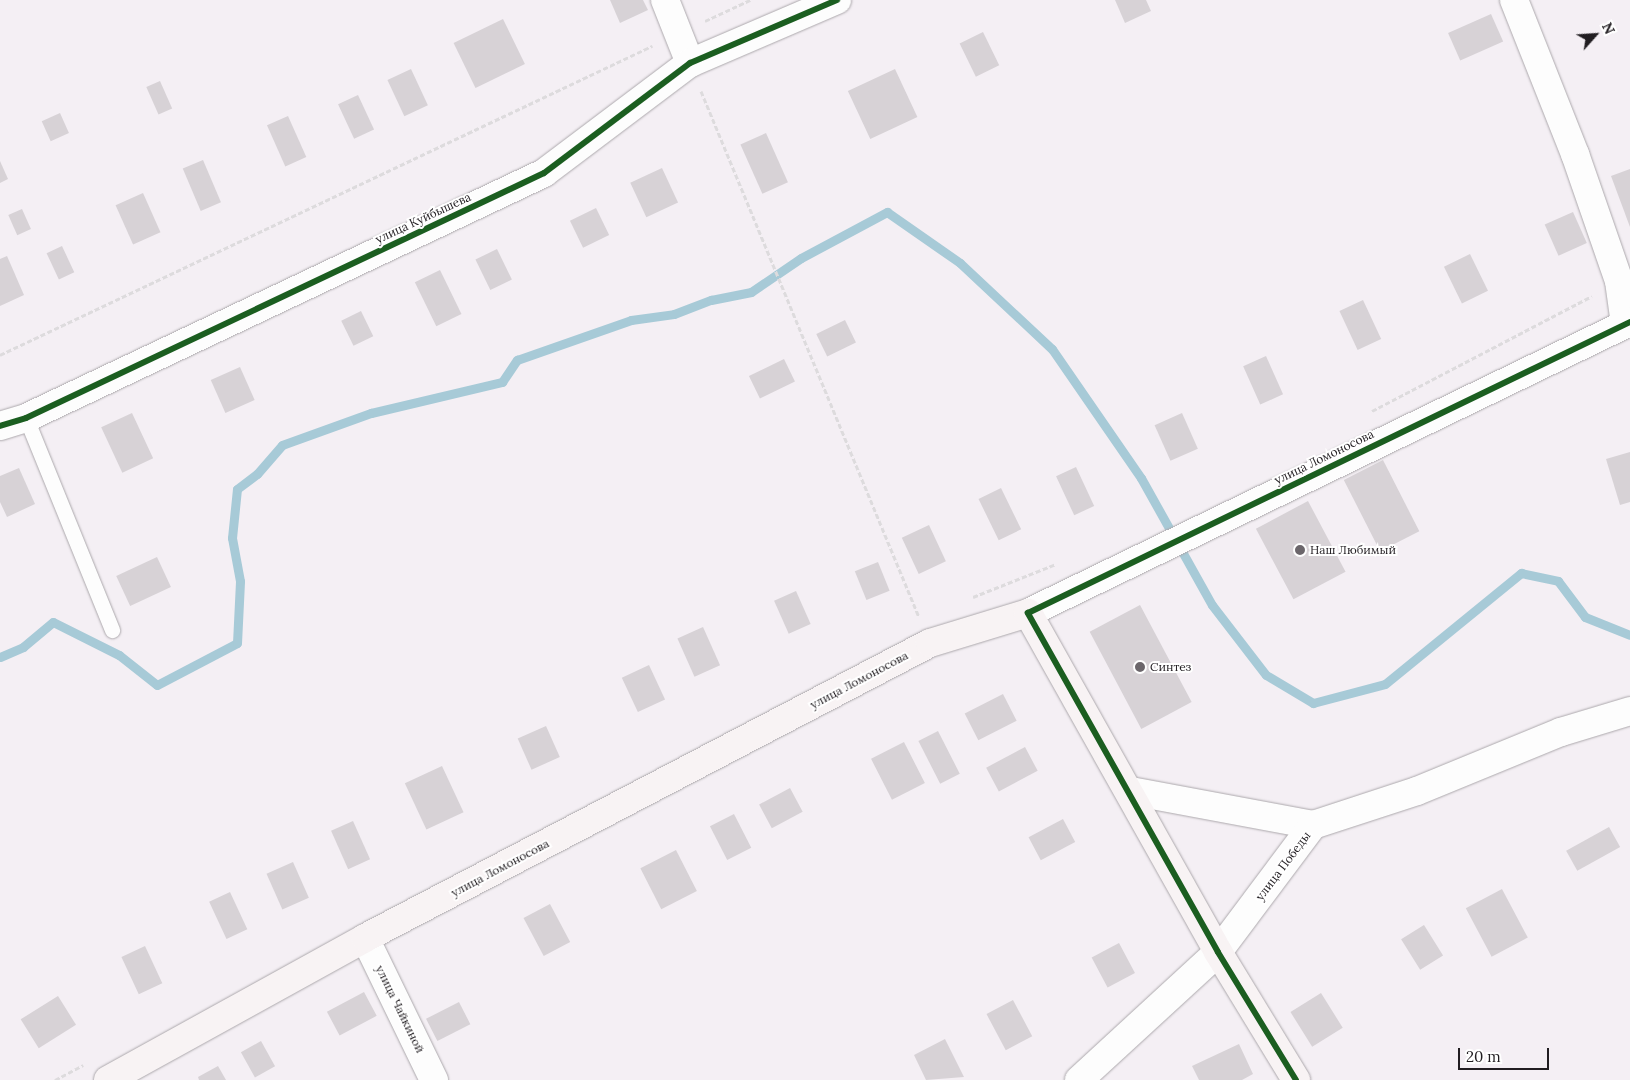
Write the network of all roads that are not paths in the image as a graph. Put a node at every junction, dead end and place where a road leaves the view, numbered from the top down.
1 (665, 0) edge
2 (837, 0) edge
3 (1514, 0) edge
4 (690, 63) junction
5 (1628, 323) edge
6 (13, 422) edge
7 (1028, 613) junction
8 (112, 630) dead end
9 (1630, 712) edge
10 (1131, 791) junction
11 (1314, 825) junction
12 (365, 938) junction
13 (1218, 952) junction
14 (108, 1080) edge
15 (434, 1080) edge
16 (1079, 1080) edge
17 (1296, 1080) edge

1 - 4 street
2 - 4 street, улица Куйбышева
3 - 5 street
4 - 6 street, улица Куйбышева
5 - 7 street, улица Ломоносова
6 - 8 lane
7 - 10 main road
7 - 12 main road, улица Ломоносова
9 - 11 street, улица Победы
10 - 11 street
10 - 13 main road
11 - 13 street, улица Победы
12 - 14 main road, улица Ломоносова
12 - 15 street, улица Чайкиной
13 - 16 street, улица Победы
13 - 17 main road

